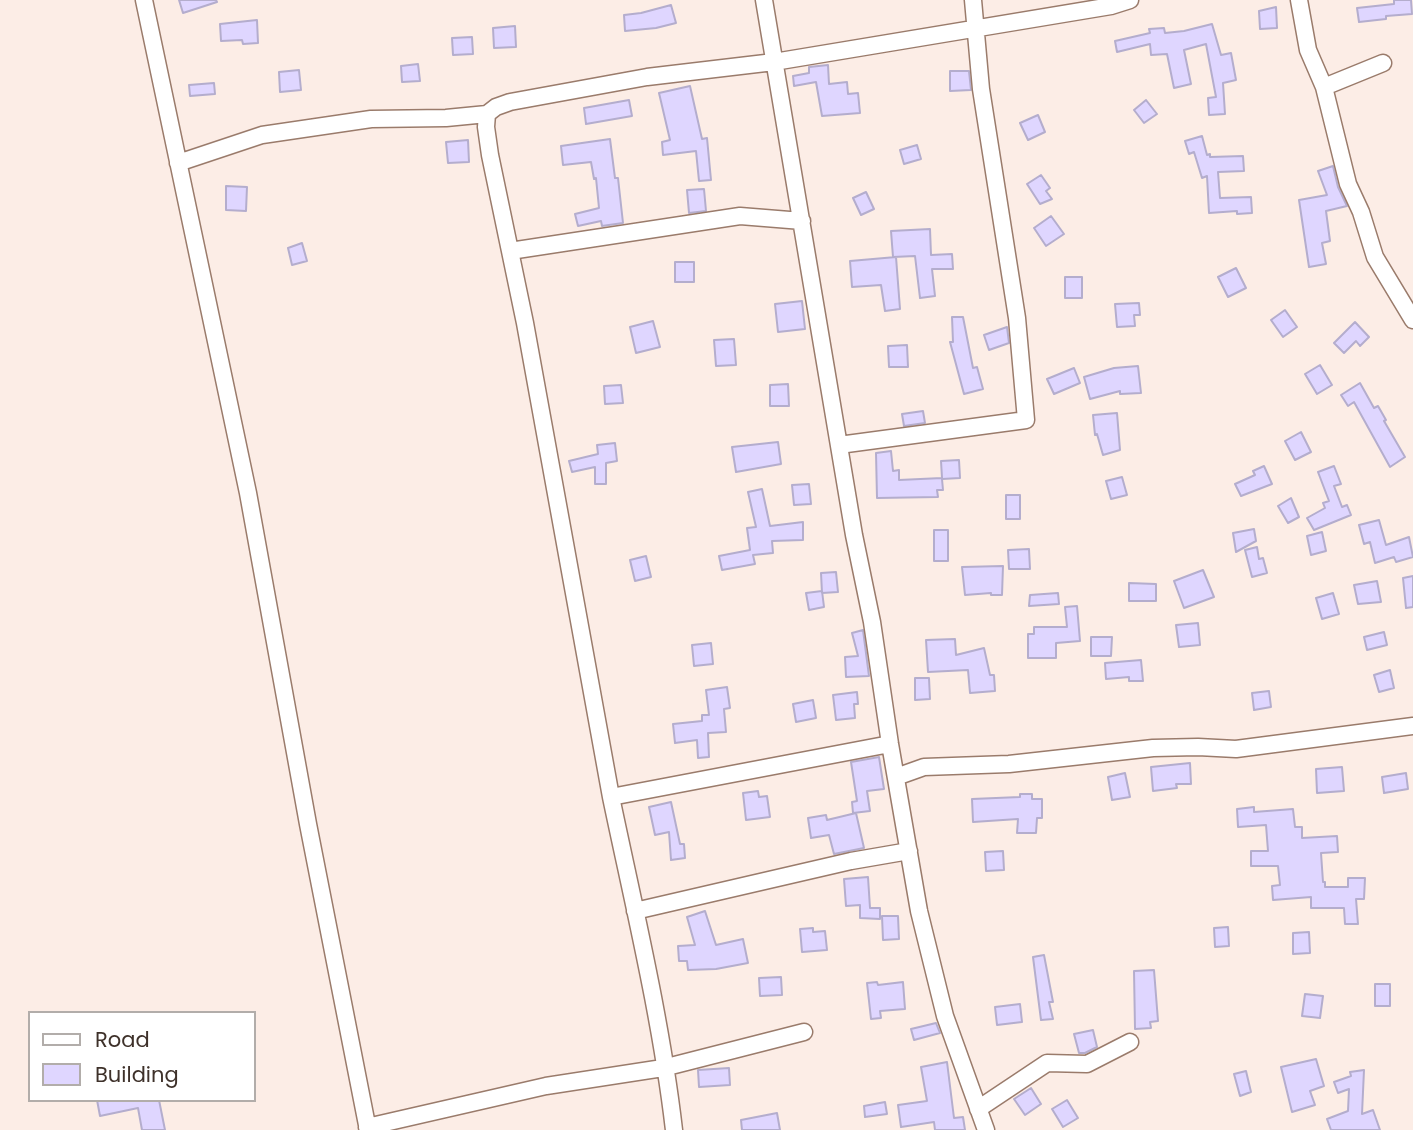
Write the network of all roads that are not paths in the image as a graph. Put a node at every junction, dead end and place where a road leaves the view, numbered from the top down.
1 (144, 0) edge
2 (764, 0) edge
3 (973, 0) edge
4 (1130, 0) edge
5 (1299, 0) edge
6 (974, 28) junction
7 (774, 62) junction
8 (1383, 63) dead end
9 (1324, 87) junction
10 (487, 114) junction
11 (178, 163) junction
12 (802, 221) junction
13 (510, 251) junction
14 (1413, 320) edge
15 (839, 445) junction
16 (1413, 726) edge
17 (890, 744) junction
18 (896, 776) junction
19 (611, 797) junction
20 (909, 850) junction
21 (635, 911) junction
22 (804, 1032) dead end
23 (1130, 1042) dead end
24 (663, 1068) junction
25 (978, 1109) junction
26 (368, 1129) edge
27 (674, 1130) edge
28 (986, 1130) edge

1 - 11 street
2 - 7 street
3 - 6 street
4 - 6 street
5 - 9 street
6 - 7 street
6 - 15 street
7 - 10 street
7 - 12 street
8 - 9 street
9 - 14 street
10 - 11 street
10 - 13 street
11 - 26 street
12 - 13 street
12 - 15 street
13 - 19 street
15 - 17 street
16 - 18 street
17 - 18 street
17 - 19 street
18 - 20 street
19 - 21 street
20 - 21 street
20 - 25 street
21 - 24 street
22 - 24 street
23 - 25 street
24 - 26 street
24 - 27 street
25 - 28 street

